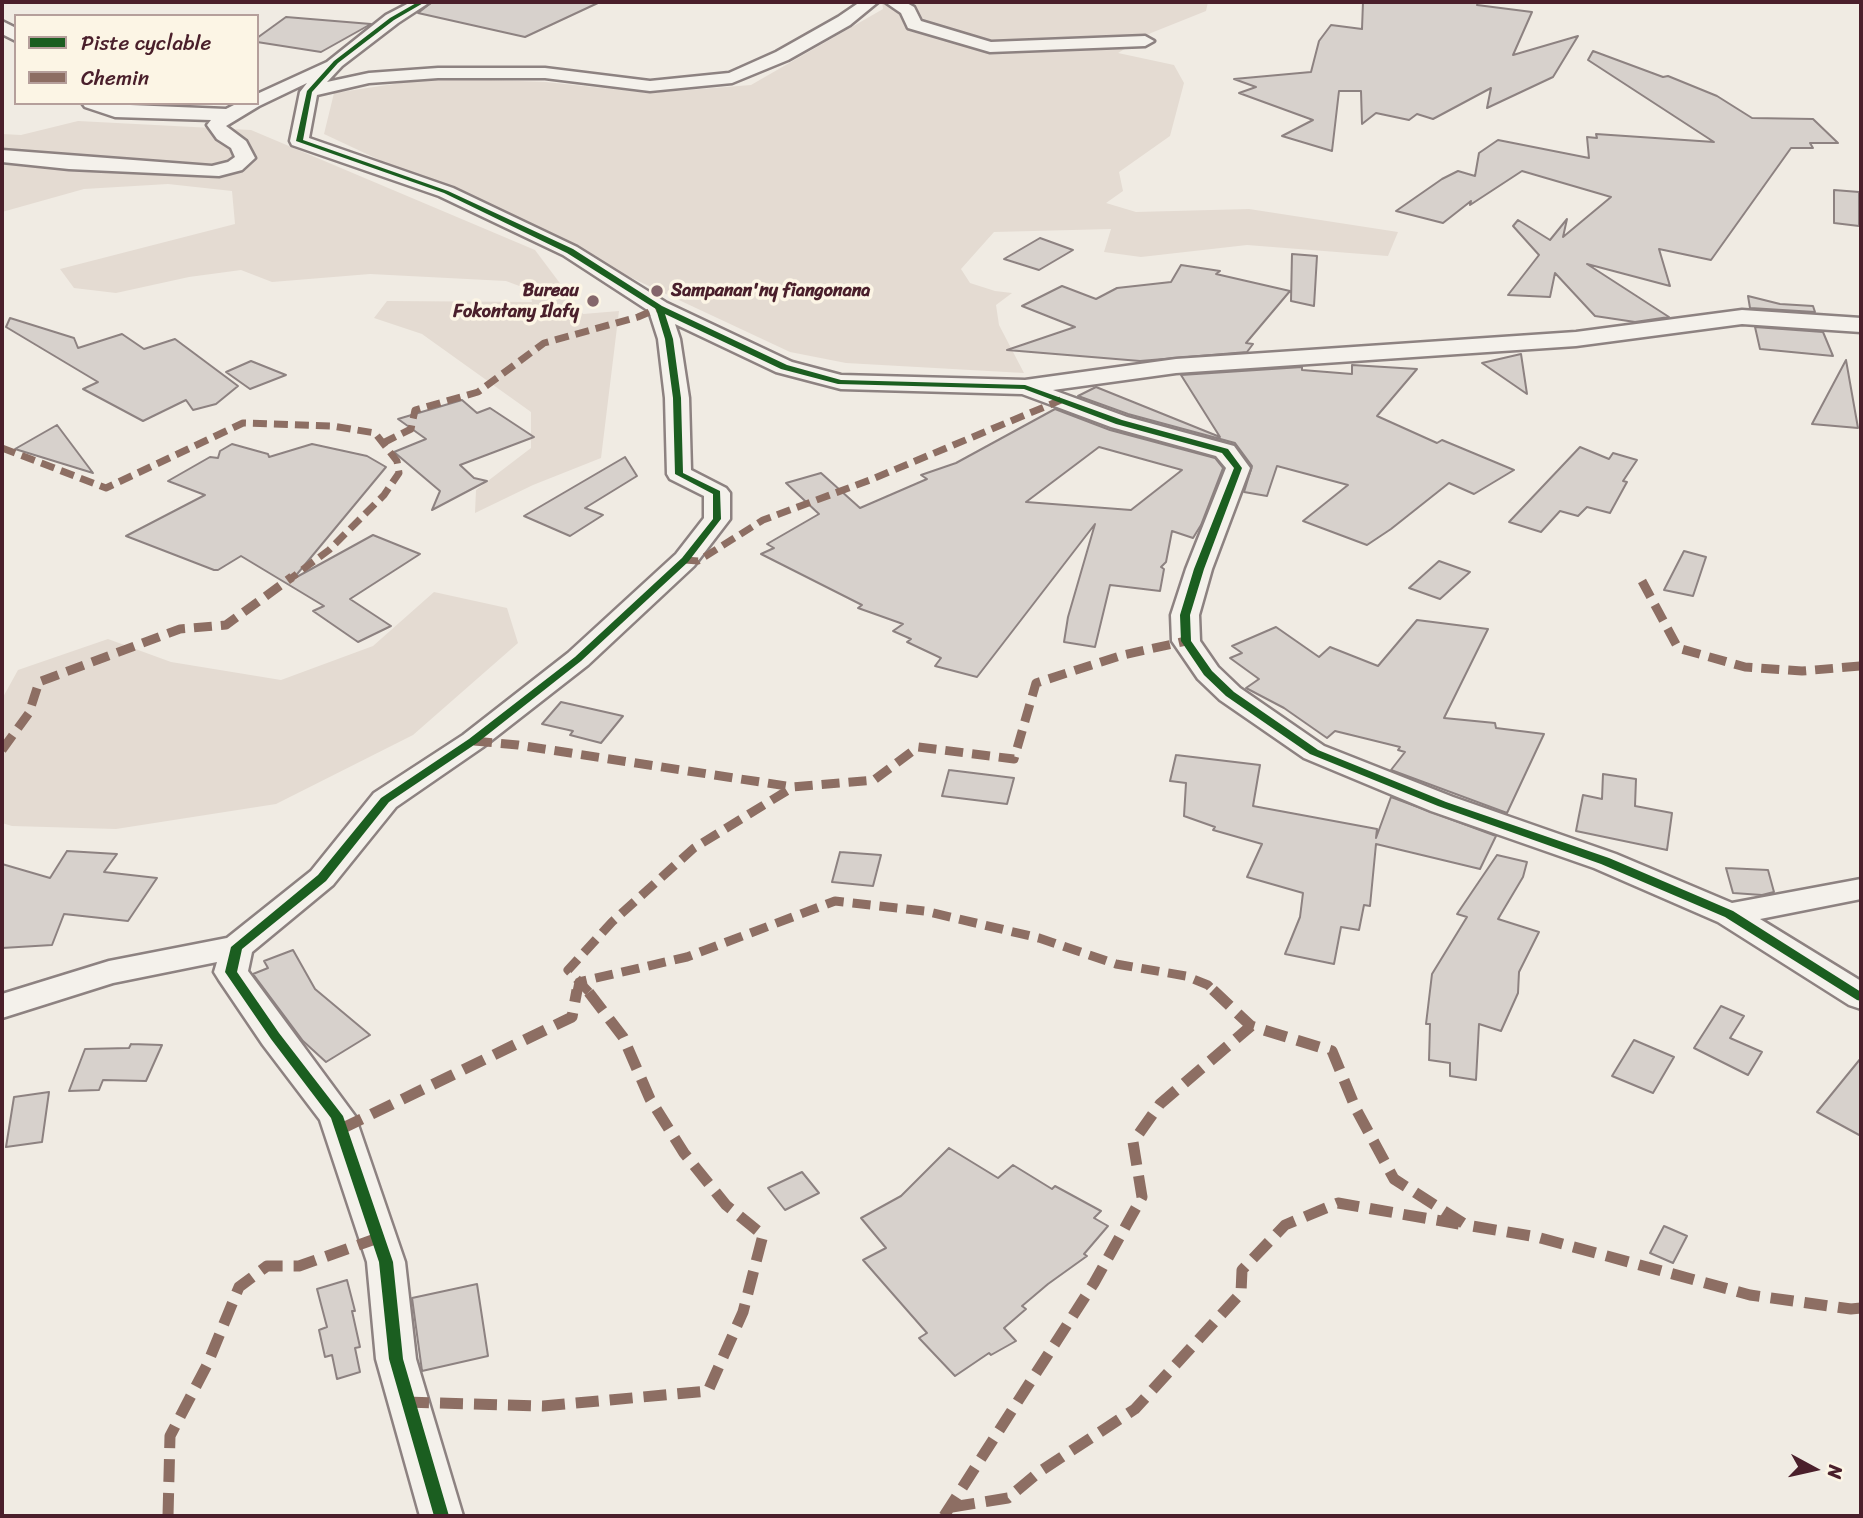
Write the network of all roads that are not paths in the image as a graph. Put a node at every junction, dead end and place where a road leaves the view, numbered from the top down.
1 (422, 2) edge
2 (870, 2) edge
3 (893, 2) edge
4 (1146, 41) dead end
5 (336, 62) junction
6 (310, 92) junction
7 (259, 100) edge
8 (96, 105) edge
9 (249, 105) edge
10 (229, 115) junction
11 (2, 156) edge
12 (659, 308) junction
13 (1861, 326) edge
14 (1025, 387) junction
15 (1861, 889) edge
16 (1729, 914) junction
17 (237, 947) junction
18 (1861, 997) edge
19 (2, 1006) edge
20 (441, 1516) edge

1 - 5 street
2 - 6 street
3 - 4 street
5 - 6 street
5 - 7 street
6 - 12 street
8 - 10 street
9 - 10 street
10 - 11 street
12 - 14 street
12 - 17 street
13 - 14 street
14 - 16 street
15 - 16 street
16 - 18 street
17 - 19 street
17 - 20 street

